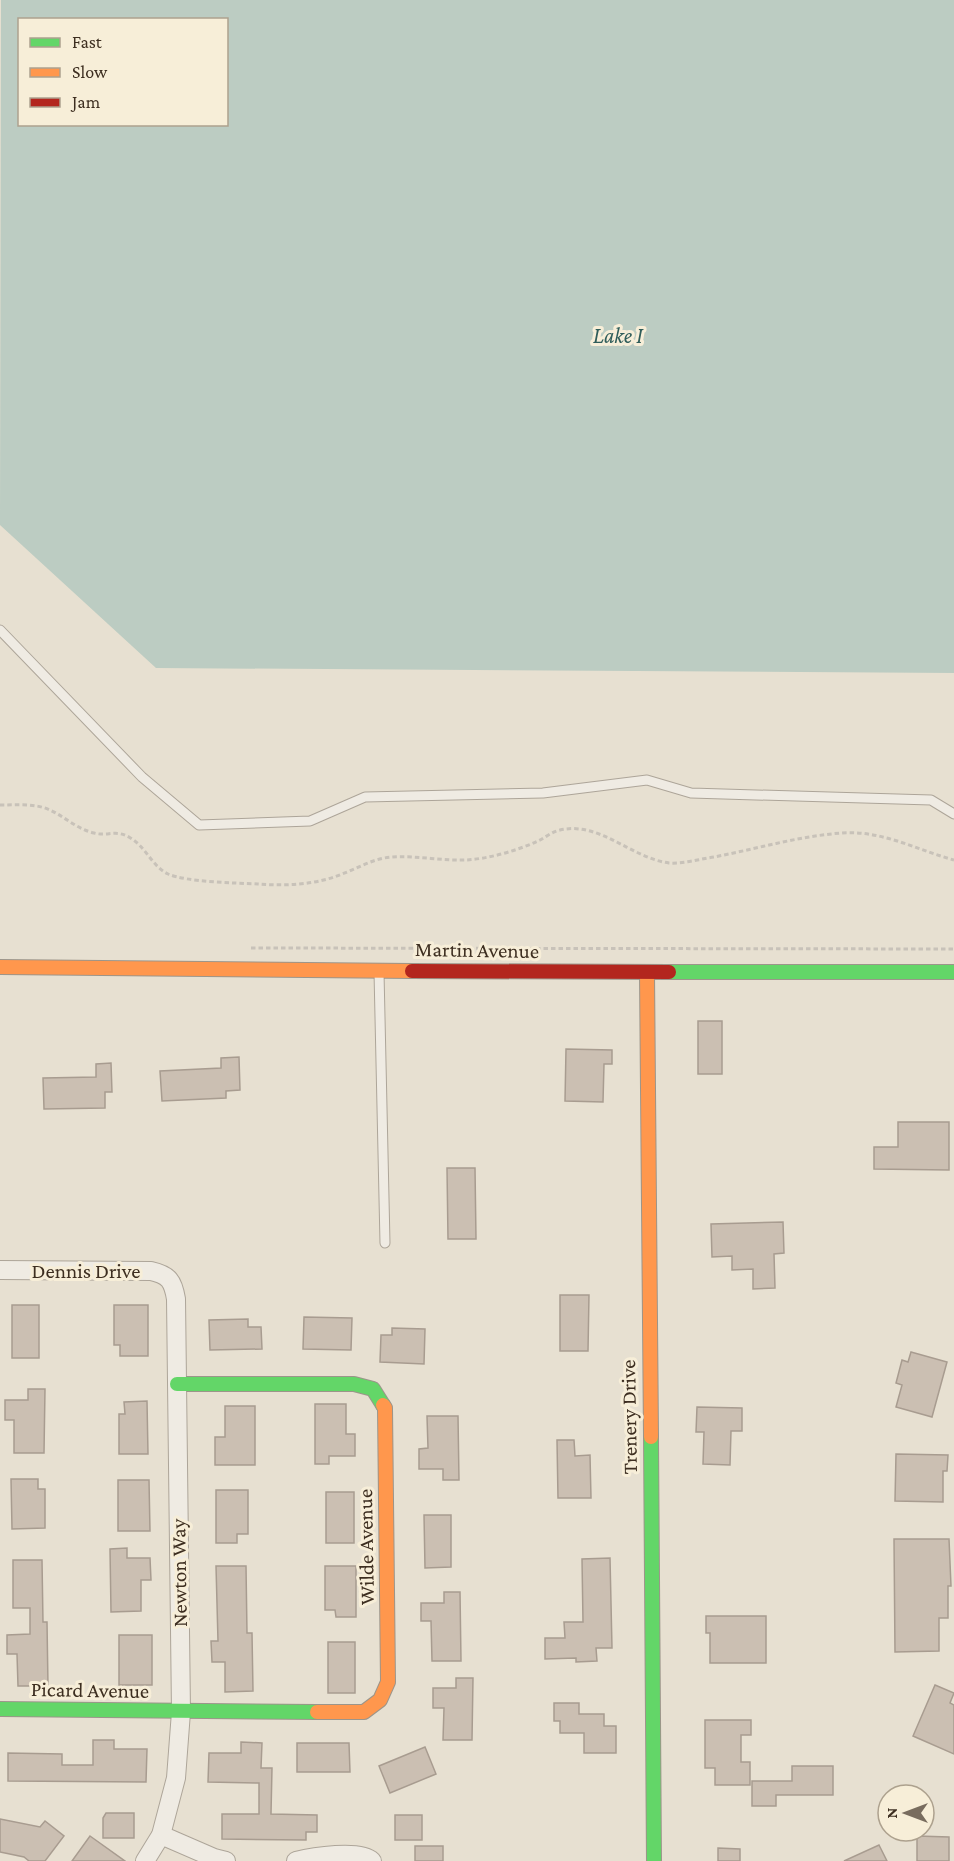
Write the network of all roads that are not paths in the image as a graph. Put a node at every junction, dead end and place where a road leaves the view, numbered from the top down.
1 (0, 630) edge
2 (954, 814) edge
3 (0, 967) edge
4 (379, 970) junction
5 (954, 972) edge
6 (646, 973) junction
7 (385, 1243) dead end
8 (0, 1270) edge
9 (170, 1279) joint
10 (177, 1384) junction
11 (0, 1709) edge
12 (181, 1712) junction
13 (161, 1835) junction
14 (145, 1861) edge
15 (226, 1861) edge
16 (296, 1861) edge
17 (372, 1861) edge
18 (654, 1861) edge

1 - 2 lane
3 - 4 street, Martin Avenue
4 - 6 street, Martin Avenue
4 - 7 lane
5 - 6 street, Martin Avenue
6 - 18 street, Trenery Drive
8 - 9 street, Dennis Drive
9 - 10 street, Newton Way
10 - 12 street, Newton Way
10 - 12 street, Wilde Avenue
11 - 12 street, Picard Avenue
12 - 13 street, Newton Way
13 - 14 street, Newton Way
13 - 15 street
16 - 17 street

